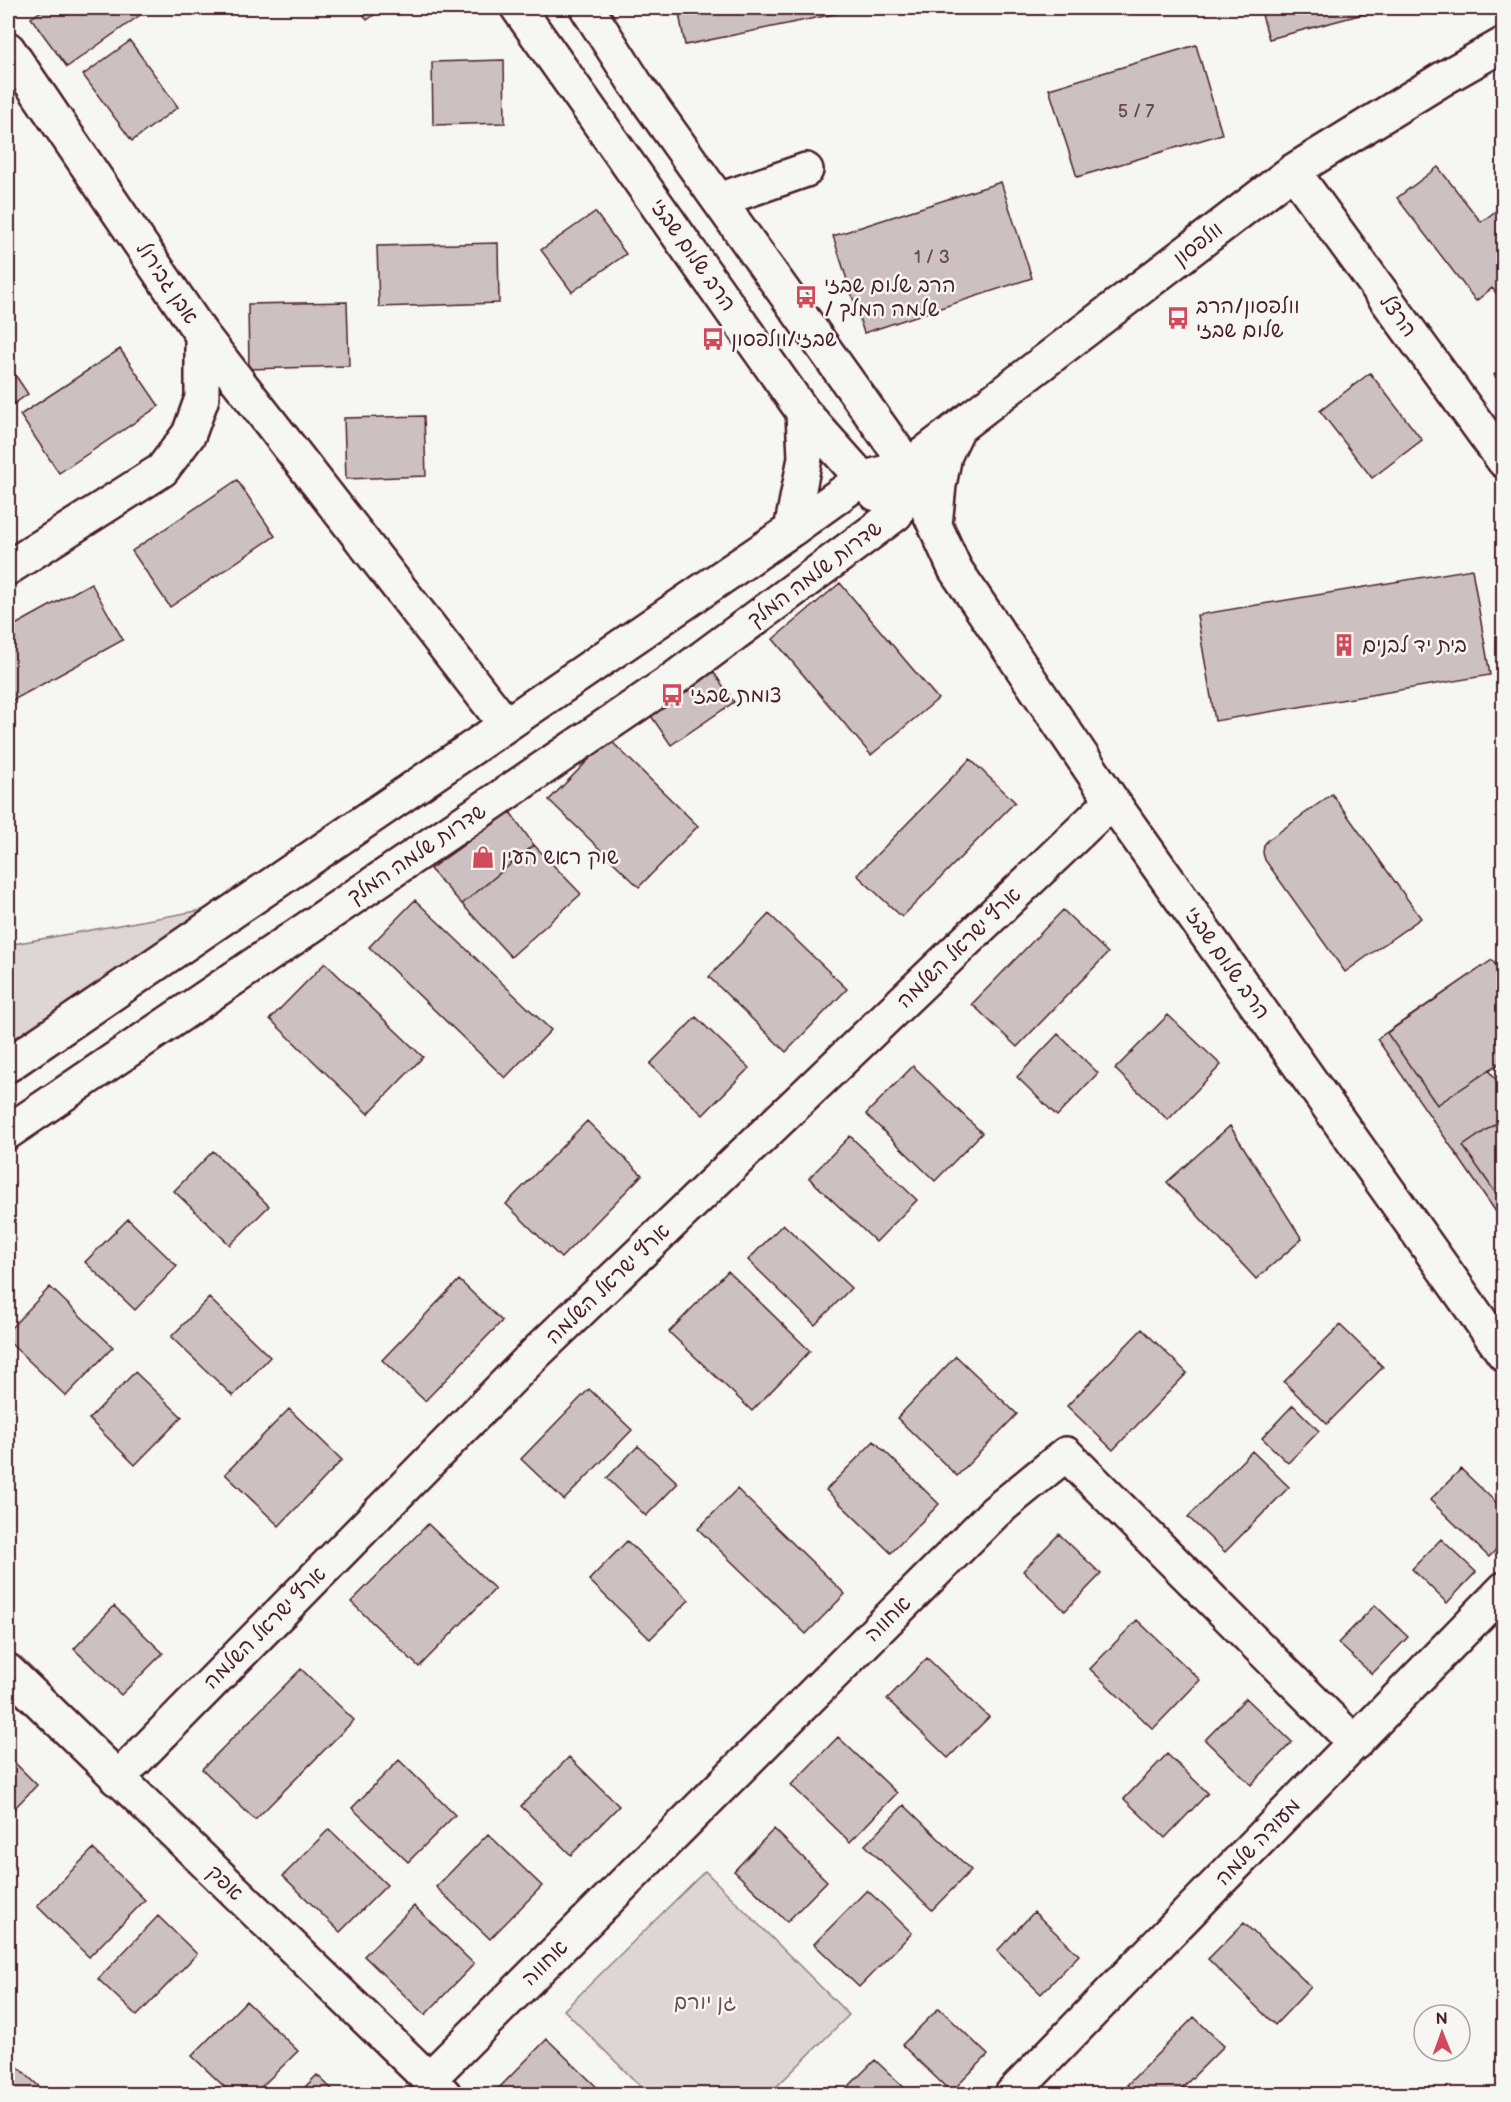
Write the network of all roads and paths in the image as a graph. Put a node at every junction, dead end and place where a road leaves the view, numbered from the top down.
1 (587, 8) edge
2 (524, 10) edge
3 (1503, 44) edge
4 (8, 48) edge
5 (806, 170) dead end
6 (1293, 171) junction
7 (719, 200) junction
8 (202, 335) junction
9 (803, 412) junction
10 (958, 428) junction
11 (1503, 461) edge
12 (908, 466) junction
13 (862, 479) junction
14 (896, 514) junction
15 (935, 526) junction
16 (791, 530) junction
17 (8, 568) edge
18 (955, 569) junction
19 (506, 725) junction
20 (1112, 801) junction
21 (8, 1065) edge
22 (8, 1132) edge
23 (1503, 1354) edge
24 (1503, 1589) edge
25 (8, 1671) edge
26 (1354, 1743) junction
27 (117, 1779) junction
28 (437, 2087) edge
29 (1012, 2094) edge

1 - 7 street, הרב שלום שבזי
2 - 9 street, הרב שלום שבזי
3 - 6 street, וולפסון
4 - 8 street, אבן גבירול
5 - 7 street
6 - 10 street, וולפסון
6 - 11 street, הרצל
7 - 12 street, הרב שלום שבזי
8 - 17 street, אבן גבירול
8 - 19 street
9 - 13 street, הרב שלום שבזי
9 - 16 street
10 - 12 street, וולפסון
10 - 15 street
12 - 13 street
12 - 14 street, שדרות שלמה המלך
12 - 15 street, הרב שלום שבזי
13 - 14 street, הרב שלום שבזי
13 - 16 street
14 - 18 street, הרב שלום שבזי
14 - 22 street, שדרות שלמה המלך
15 - 18 street, הרב שלום שבזי
16 - 19 street
18 - 20 street, הרב שלום שבזי
19 - 21 street
20 - 23 street, הרב שלום שבזי
20 - 27 street, ארץ ישראל השלמה
24 - 26 street, מעודה שלמה
25 - 27 street, אפק
26 - 28 street, אחווה
26 - 29 street, מעודה שלמה
27 - 28 street, אפק

